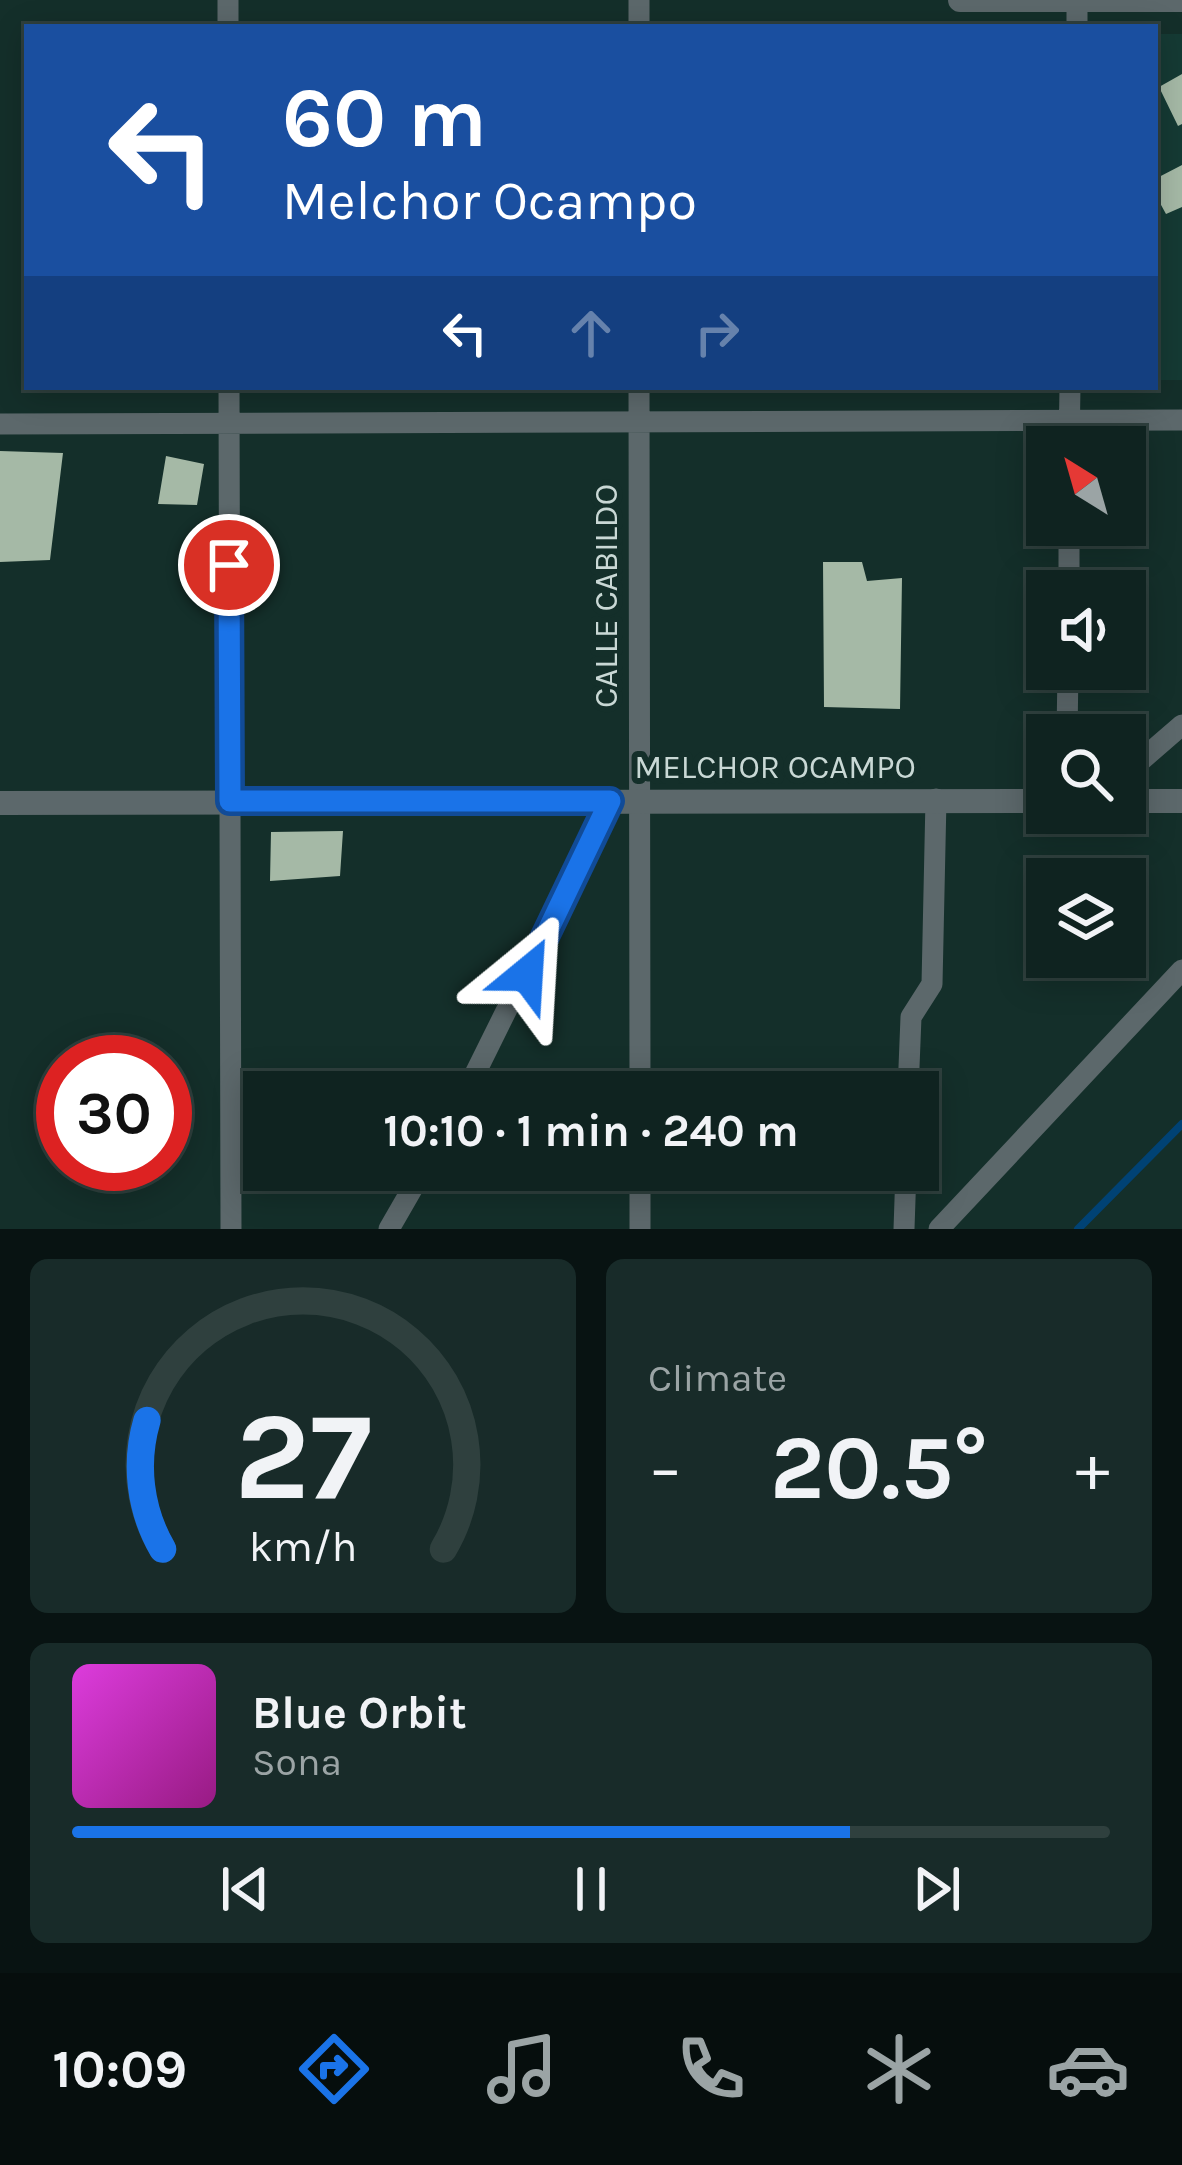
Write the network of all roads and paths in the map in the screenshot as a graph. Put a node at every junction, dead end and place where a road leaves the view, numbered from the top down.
1 (960, 0) edge
2 (1182, 0) edge
3 (1077, 1) edge
4 (229, 390) edge
5 (639, 390) edge
6 (1070, 390) edge
7 (1182, 420) edge
8 (1069, 421) junction
9 (0, 424) edge
10 (229, 424) junction
11 (639, 424) junction
12 (1069, 426) edge
13 (1182, 725) edge
14 (1146, 756) edge
15 (937, 799) junction
16 (230, 801) junction
17 (610, 801) junction
18 (639, 801) junction
19 (1026, 801) edge
20 (1146, 801) edge
21 (1182, 801) edge
22 (0, 803) edge
23 (1182, 970) edge
24 (476, 1071) edge
25 (640, 1071) edge
26 (909, 1071) edge
27 (411, 1191) edge
28 (640, 1191) edge
29 (905, 1191) edge
30 (231, 1229) edge
31 (389, 1229) edge
32 (640, 1229) edge
33 (904, 1229) edge
34 (939, 1229) edge

1 - 3 street
2 - 3 street
4 - 10 street
5 - 11 street, CALLE CABILDO
6 - 8 street
7 - 8 street
8 - 11 street
8 - 12 street
9 - 10 street
10 - 11 street
10 - 16 street
11 - 18 street, CALLE CABILDO
13 - 14 street
15 - 18 street, MELCHOR OCAMPO
15 - 19 street, MELCHOR OCAMPO
15 - 26 street
16 - 17 street, MELCHOR OCAMPO
16 - 22 street, MELCHOR OCAMPO
16 - 30 street
17 - 18 street, MELCHOR OCAMPO
17 - 24 street
18 - 25 street, CALLE CABILDO
20 - 21 street
23 - 34 street
27 - 31 street
28 - 32 street
29 - 33 street

